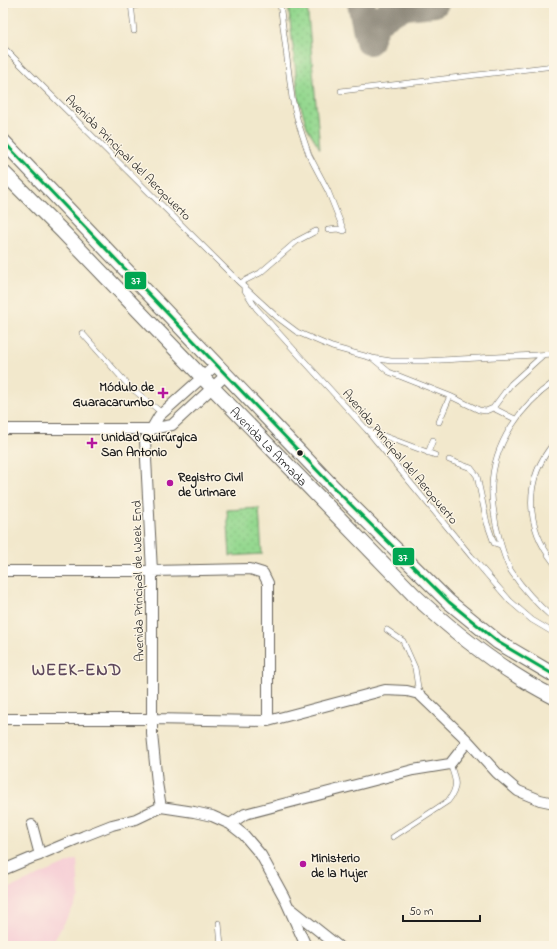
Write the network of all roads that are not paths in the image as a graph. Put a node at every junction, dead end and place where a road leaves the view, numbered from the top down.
1 (8, 3) edge
2 (156, 3) edge
3 (280, 3) edge
4 (131, 4) edge
5 (3, 8) edge
6 (134, 31) dead end
7 (3, 47) edge
8 (554, 66) edge
9 (341, 91) dead end
10 (3, 141) edge
11 (3, 172) edge
12 (328, 230) dead end
13 (316, 231) dead end
14 (240, 283) junction
15 (82, 333) dead end
16 (554, 354) edge
17 (542, 356) junction
18 (372, 358) junction
19 (216, 365) junction
20 (226, 375) junction
21 (554, 382) edge
22 (208, 383) junction
23 (450, 396) junction
24 (493, 408) junction
25 (162, 413) junction
26 (515, 419) junction
27 (439, 422) dead end
28 (3, 429) edge
29 (151, 429) junction
30 (368, 430) junction
31 (433, 440) dead end
32 (554, 443) edge
33 (428, 453) junction
34 (435, 455) dead end
35 (449, 460) dead end
36 (500, 545) junction
37 (554, 564) edge
38 (3, 571) edge
39 (152, 571) junction
40 (554, 619) edge
41 (387, 630) dead end
42 (554, 633) edge
43 (554, 675) edge
44 (419, 694) junction
45 (554, 697) edge
46 (3, 719) edge
47 (152, 719) junction
48 (268, 721) junction
49 (468, 741) junction
50 (450, 764) junction
51 (554, 803) edge
52 (161, 808) junction
53 (230, 824) junction
54 (32, 825) dead end
55 (393, 837) dead end
56 (40, 855) junction
57 (3, 870) edge
58 (288, 906) junction
59 (219, 923) dead end
60 (221, 946) edge
61 (306, 946) edge
62 (338, 946) edge

1 - 5 lane
2 - 4 lane
3 - 12 lane
4 - 6 lane
7 - 14 lane, Avenida Principal del Aeropuerto
8 - 9 lane
10 - 19 main road, Avenida La Armada
11 - 22 main road, Avenida La Armada
13 - 14 lane
14 - 18 lane, Avenida Principal del Aeropuerto
14 - 30 lane, Avenida Principal del Aeropuerto
15 - 25 lane
16 - 17 lane, Avenida Principal del Aeropuerto
17 - 18 lane, Avenida Principal del Aeropuerto
17 - 24 lane
18 - 23 lane
19 - 20 main road, Avenida La Armada
19 - 22 street
20 - 22 street
20 - 43 main road, Avenida La Armada
21 - 26 lane
22 - 25 street, Avenida Principal de Week End
22 - 29 street
22 - 45 main road, Avenida La Armada
23 - 24 lane
23 - 27 lane
24 - 26 lane
25 - 29 street, Avenida Principal de Week End
26 - 36 lane
28 - 29 street
29 - 39 street, Avenida Principal de Week End
30 - 33 lane
30 - 42 lane, Avenida Principal del Aeropuerto
31 - 33 lane
32 - 37 lane
33 - 34 lane
35 - 36 lane
36 - 40 lane
38 - 39 street
39 - 47 street, Avenida Principal de Week End
39 - 48 street
41 - 44 lane
44 - 48 street
44 - 49 street
46 - 47 street
47 - 48 street
47 - 52 street, Avenida Principal de Week End
49 - 50 street
49 - 51 street
50 - 53 street
50 - 55 lane
52 - 53 street
52 - 56 street
53 - 58 street
54 - 56 street
56 - 57 street
58 - 61 street
58 - 62 street
59 - 60 lane

